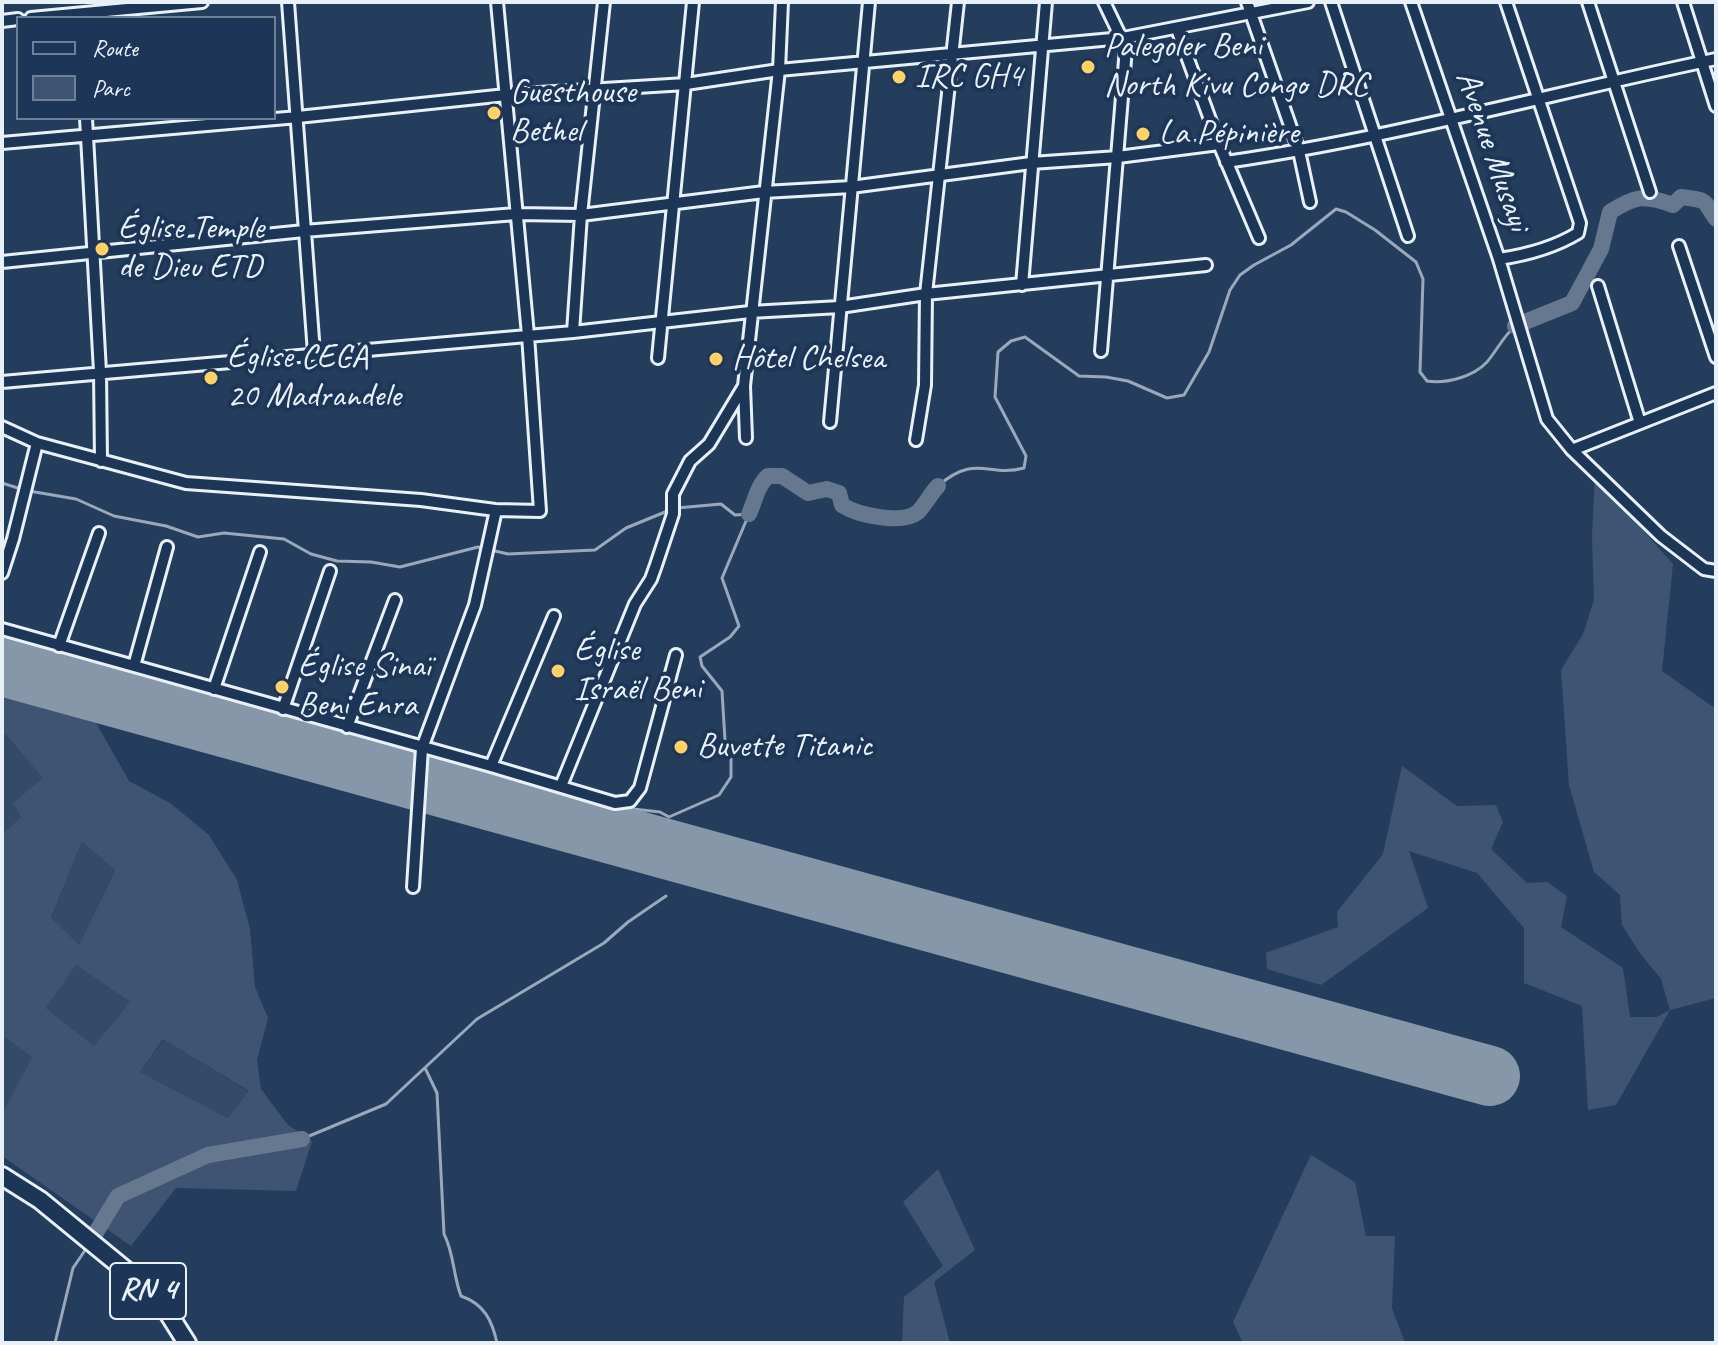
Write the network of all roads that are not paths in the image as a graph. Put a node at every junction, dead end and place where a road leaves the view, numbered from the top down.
1 (202, 2) edge
2 (288, 2) edge
3 (497, 2) edge
4 (604, 2) edge
5 (693, 2) edge
6 (782, 2) edge
7 (869, 2) edge
8 (958, 2) edge
9 (1046, 2) edge
10 (1104, 2) edge
11 (1247, 2) edge
12 (1308, 2) edge
13 (1331, 2) edge
14 (1411, 2) edge
15 (1506, 2) edge
16 (1588, 2) edge
17 (1683, 2) edge
18 (169, 4) edge
19 (79, 11) edge
20 (1251, 15) junction
21 (45, 16) edge
22 (1177, 29) junction
23 (1123, 38) junction
24 (1042, 45) junction
25 (954, 54) junction
26 (1716, 59) edge
27 (1703, 61) junction
28 (864, 63) junction
29 (779, 70) junction
30 (1615, 81) junction
31 (686, 84) junction
32 (596, 91) junction
33 (506, 95) junction
34 (1539, 97) junction
35 (1716, 106) edge
36 (298, 117) junction
37 (1451, 118) junction
38 (276, 119) edge
39 (86, 120) edge
40 (266, 120) edge
41 (1375, 136) junction
42 (87, 137) junction
43 (2, 143) edge
44 (1219, 144) junction
45 (1299, 151) junction
46 (1118, 157) junction
47 (1226, 162) junction
48 (1031, 163) junction
49 (941, 175) junction
50 (851, 187) junction
51 (764, 192) junction
52 (1650, 192) dead end
53 (674, 202) junction
54 (1310, 202) dead end
55 (516, 214) junction
56 (581, 215) junction
57 (304, 231) junction
58 (1408, 236) dead end
59 (1259, 238) dead end
60 (1679, 246) dead end
61 (93, 254) junction
62 (1499, 259) junction
63 (2, 262) edge
64 (1206, 265) dead end
65 (1106, 275) junction
66 (1022, 285) junction
67 (1598, 286) dead end
68 (926, 294) junction
69 (840, 307) junction
70 (750, 312) junction
71 (662, 321) junction
72 (573, 332) junction
73 (528, 335) junction
74 (1101, 351) dead end
75 (314, 353) junction
76 (1716, 357) edge
77 (658, 358) dead end
78 (100, 372) junction
79 (2, 382) edge
80 (744, 386) junction
81 (1716, 393) edge
82 (830, 422) dead end
83 (1640, 423) junction
84 (2, 427) edge
85 (746, 438) dead end
86 (916, 440) dead end
87 (37, 443) junction
88 (1572, 450) junction
89 (101, 461) junction
90 (496, 510) junction
91 (99, 533) dead end
92 (167, 547) dead end
93 (260, 552) dead end
94 (330, 571) dead end
95 (1716, 571) edge
96 (2, 573) edge
97 (395, 600) dead end
98 (554, 616) dead end
99 (2, 629) edge
100 (59, 646) junction
101 (676, 655) dead end
102 (134, 666) junction
103 (214, 689) junction
104 (283, 709) junction
105 (347, 727) junction
106 (422, 748) junction
107 (491, 766) junction
108 (561, 786) junction
109 (413, 887) dead end
110 (2, 1176) edge
111 (187, 1343) edge

1 - 18 street
2 - 36 street
3 - 33 street
4 - 32 street
5 - 31 street
6 - 29 street
7 - 28 street
8 - 25 street
9 - 24 street
10 - 23 street
11 - 20 street
12 - 20 street
13 - 41 street
14 - 37 street, Avenue Musayi
15 - 34 street
16 - 30 street
17 - 27 street
18 - 19 street
19 - 21 street
20 - 22 street
20 - 45 street
22 - 23 street
22 - 44 street
23 - 24 street
23 - 46 street
24 - 25 street
24 - 48 street
25 - 28 street
25 - 49 street
26 - 27 street
27 - 30 street
27 - 35 street
28 - 29 street
28 - 50 street
29 - 31 street
29 - 51 street
30 - 34 street
30 - 52 street
31 - 32 street
31 - 53 street
32 - 33 street
32 - 56 street
33 - 36 street
33 - 55 street
34 - 37 street
34 - 62 street
36 - 38 street
36 - 57 street
37 - 41 street
37 - 62 street, Avenue Musayi
39 - 42 street
40 - 42 street
41 - 45 street
41 - 58 street
42 - 43 street
42 - 61 street
44 - 46 street
44 - 47 street
45 - 47 street
45 - 54 street
46 - 48 street
46 - 65 street
47 - 59 street
48 - 49 street
48 - 66 street
49 - 50 street
49 - 68 street
50 - 51 street
50 - 69 street
51 - 53 street
51 - 70 street
53 - 56 street
53 - 71 street
55 - 56 street
55 - 57 street
55 - 73 street
56 - 72 street
57 - 61 street
57 - 75 street
60 - 76 street
61 - 63 street
61 - 78 street
62 - 88 street, Avenue Musayi
64 - 65 street
65 - 66 street
65 - 74 street
66 - 68 street
67 - 83 street
68 - 69 street
68 - 86 street
69 - 70 street
69 - 82 street
70 - 71 street
70 - 80 street
71 - 72 street
71 - 77 street
72 - 73 street
73 - 75 street
73 - 90 street
75 - 78 street
78 - 79 street
78 - 89 street
80 - 85 street
80 - 108 street
81 - 83 street
83 - 88 street
84 - 87 street
87 - 89 street
87 - 96 street
88 - 95 street, Avenue Musayi
89 - 90 street
90 - 106 street
91 - 100 street
92 - 102 street
93 - 103 street
94 - 104 street
97 - 105 street
98 - 107 street
99 - 100 street
100 - 102 street
101 - 108 street
102 - 103 street
103 - 104 street
104 - 105 street
105 - 106 street
106 - 107 street
106 - 109 street
107 - 108 street
110 - 111 highway, RN 4

